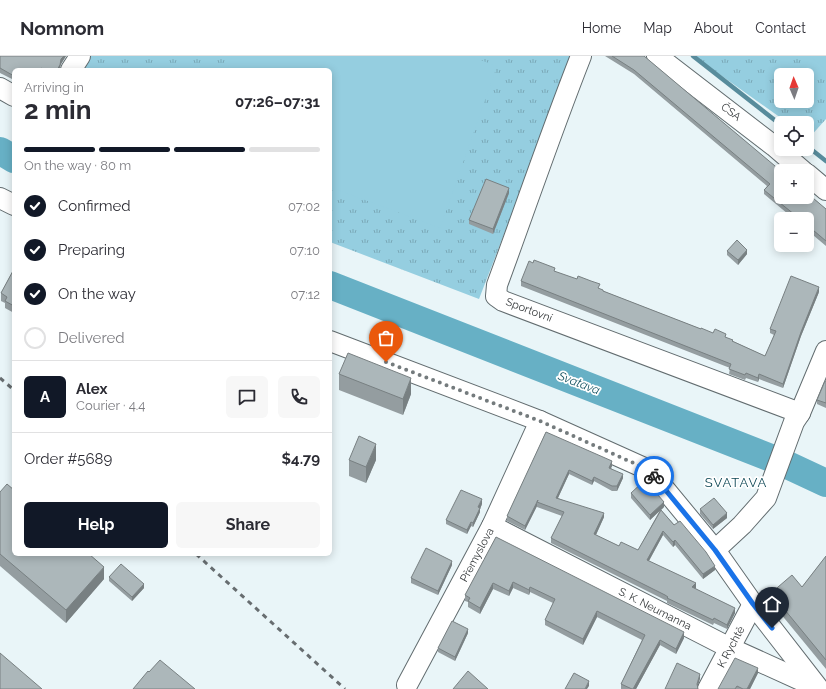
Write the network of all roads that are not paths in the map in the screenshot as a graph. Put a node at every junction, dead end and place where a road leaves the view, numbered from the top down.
1 (80, 56) edge
2 (581, 56) edge
3 (657, 56) edge
4 (72, 68) edge
5 (0, 88) edge
6 (12, 95) edge
7 (795, 164) edge
8 (814, 180) edge
9 (826, 190) edge
10 (0, 198) edge
11 (12, 204) edge
12 (332, 342) edge
13 (826, 351) edge
14 (797, 418) junction
15 (540, 421) junction
16 (492, 526) junction
17 (715, 550) junction
18 (753, 604) junction
19 (730, 648) junction
20 (407, 685) dead end
21 (708, 689) edge

1 - 4 street
2 - 14 street, Sportovní
3 - 7 street, ČSA
5 - 6 street
8 - 9 street
10 - 11 street
12 - 15 street
13 - 14 street
14 - 17 street
15 - 16 street, Přemyslova
15 - 17 street
16 - 19 street, S. K. Neumanna
16 - 20 street, Přemyslova
17 - 18 street
18 - 19 street, K Rychtě
18 - 19 street, S. K. Neumanna
19 - 21 street, K Rychtě

